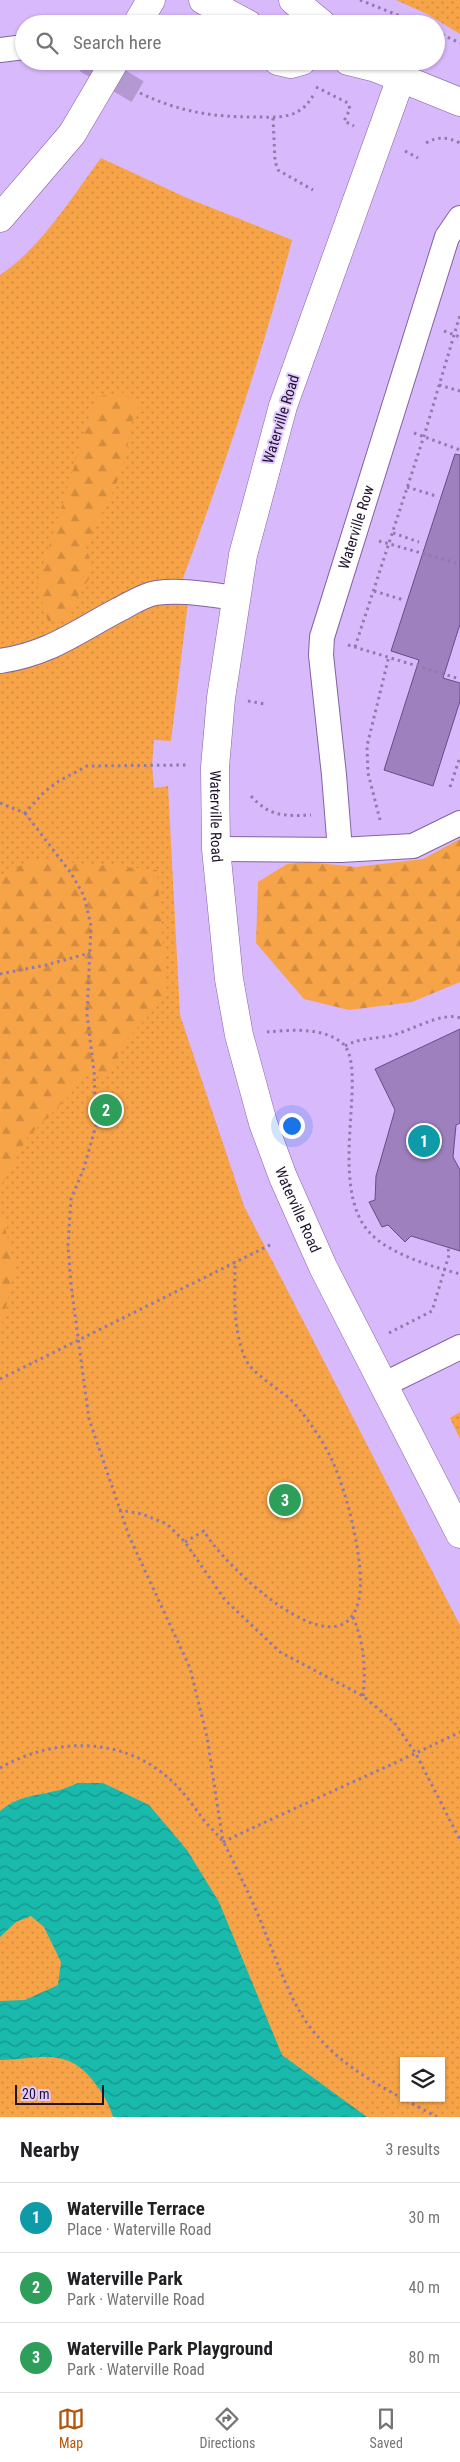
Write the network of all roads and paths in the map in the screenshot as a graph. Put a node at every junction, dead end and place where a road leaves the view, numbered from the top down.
1 (151, 0) edge
2 (203, 0) edge
3 (292, 0) edge
4 (360, 0) edge
5 (142, 15) edge
6 (231, 15) edge
7 (311, 15) edge
8 (398, 15) edge
9 (445, 36) edge
10 (460, 44) edge
11 (15, 48) edge
12 (0, 50) edge
13 (110, 70) edge
14 (383, 70) edge
15 (305, 72) edge
16 (401, 78) junction
17 (140, 93) tunnel mouth
18 (313, 96) dead end
19 (460, 102) edge
20 (273, 118) junction
21 (378, 137) junction
22 (426, 143) dead end
23 (460, 143) edge
24 (418, 158) dead end
25 (313, 190) dead end
26 (0, 218) edge
27 (460, 218) edge
28 (460, 315) edge
29 (439, 385) junction
30 (460, 391) edge
31 (387, 424) junction
32 (424, 436) junction
33 (460, 450) edge
34 (407, 488) junction
35 (436, 496) dead end
36 (353, 533) junction
37 (393, 534) junction
38 (420, 542) dead end
39 (389, 544) junction
40 (460, 564) edge
41 (374, 591) junction
42 (236, 598) junction
43 (404, 600) dead end
44 (322, 637) junction
45 (355, 646) junction
46 (389, 656) junction
47 (0, 661) edge
48 (460, 679) edge
49 (460, 756) edge
50 (215, 767) junction
51 (450, 787) dead end
52 (0, 803) edge
53 (25, 813) junction
54 (380, 820) dead end
55 (460, 823) edge
56 (216, 849) junction
57 (340, 850) junction
58 (90, 953) junction
59 (0, 974) edge
60 (460, 1018) edge
61 (239, 1034) junction
62 (344, 1046) junction
63 (272, 1244) dead end
64 (448, 1247) dead end
65 (235, 1261) junction
66 (444, 1270) junction
67 (460, 1274) edge
68 (78, 1338) junction
69 (364, 1346) junction
70 (460, 1347) edge
71 (0, 1379) edge
72 (383, 1385) junction
73 (118, 1509) junction
74 (460, 1534) edge
75 (185, 1542) junction
76 (354, 1616) junction
77 (364, 1696) junction
78 (460, 1732) edge
79 (416, 1754) junction
80 (0, 1768) edge
81 (460, 1840) edge
82 (223, 1842) junction
83 (437, 2117) edge

1 - 5 main road
2 - 6 main road
3 - 7 main road
4 - 8 path
9 - 10 path
11 - 12 street
13 - 26 main road
14 - 16 main road
15 - 21 path
16 - 19 main road
16 - 21 main road, Waterville Road
17 - 20 path
18 - 20 path
20 - 25 path
21 - 24 path
21 - 42 main road, Waterville Road
22 - 23 path
27 - 31 street, Waterville Row
28 - 29 path
29 - 30 path
29 - 32 path
31 - 32 path
31 - 36 street, Waterville Row
32 - 33 path
32 - 34 path
34 - 35 path
34 - 37 path
36 - 39 path
36 - 44 street, Waterville Row
37 - 38 path
37 - 39 path
39 - 40 path
39 - 41 path
41 - 43 path
41 - 45 path
42 - 47 street
42 - 50 main road, Waterville Road
44 - 45 path
44 - 57 street, Waterville Row
45 - 46 path
46 - 48 path
46 - 54 path
49 - 51 path
50 - 53 path
50 - 56 main road, Waterville Road
52 - 53 path
53 - 58 path
55 - 57 street
56 - 57 street
56 - 61 main road, Waterville Road
58 - 59 path
58 - 68 path
60 - 62 path
61 - 62 path
61 - 69 main road, Waterville Road
62 - 66 path
63 - 65 path
64 - 66 path
65 - 68 path
65 - 76 path
66 - 67 path
66 - 69 path
68 - 71 path
68 - 73 path
69 - 72 main road, Waterville Road
70 - 72 street
72 - 74 main road, Waterville Road
73 - 75 path
73 - 82 path
75 - 76 path
75 - 77 path
76 - 77 path
77 - 79 path
78 - 79 path
79 - 81 path
79 - 82 path
80 - 82 path
82 - 83 path

